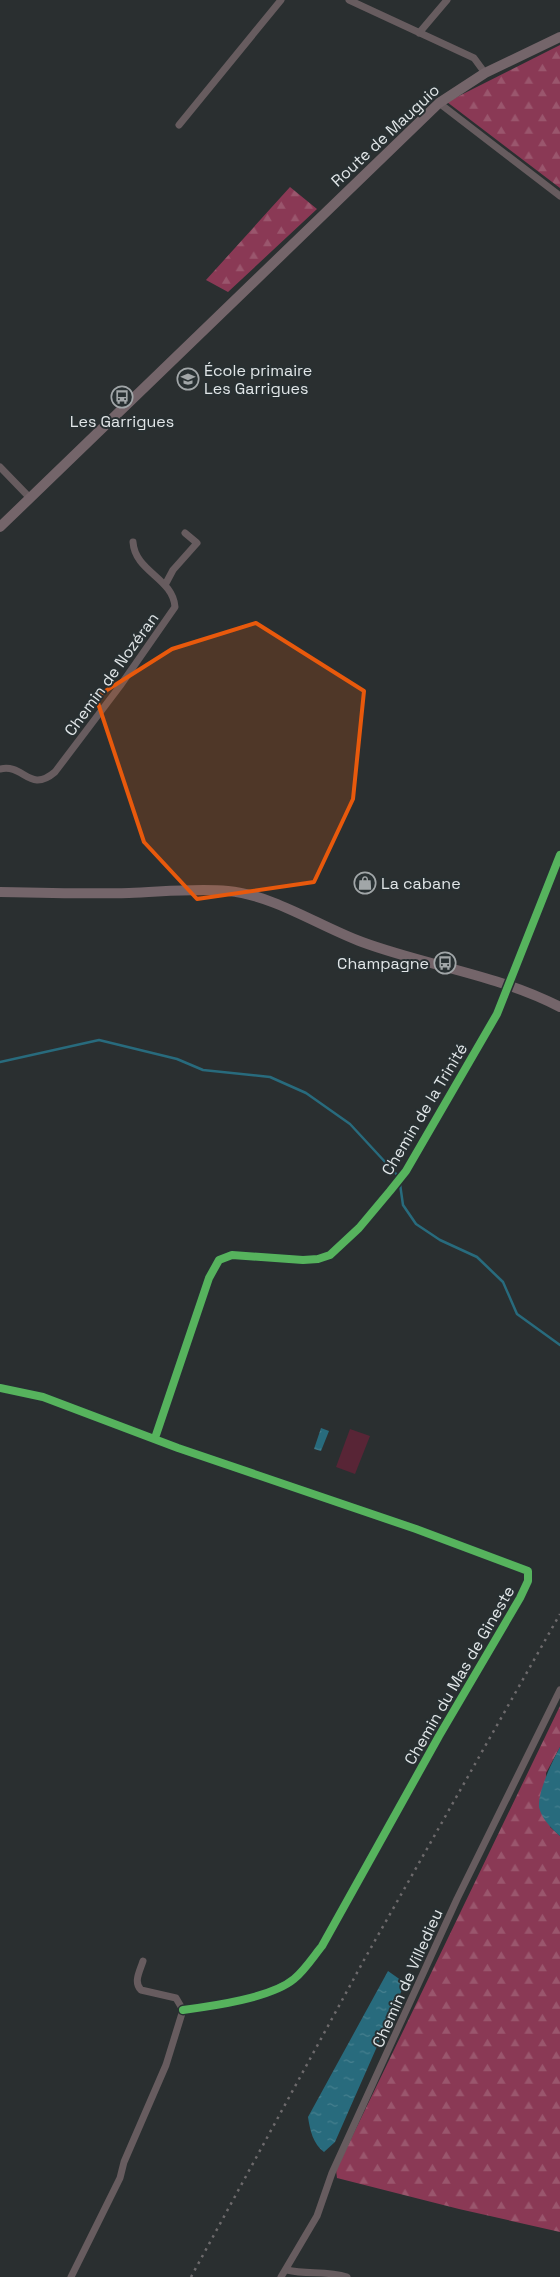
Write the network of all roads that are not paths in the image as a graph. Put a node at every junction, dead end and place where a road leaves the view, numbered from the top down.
1 (280, 0) edge
2 (349, 0) edge
3 (447, 0) edge
4 (419, 33) junction
5 (560, 37) edge
6 (485, 73) junction
7 (439, 103) junction
8 (179, 125) dead end
9 (560, 196) edge
10 (0, 467) edge
11 (30, 498) junction
12 (0, 526) edge
13 (185, 533) dead end
14 (133, 542) dead end
15 (165, 585) junction
16 (0, 769) edge
17 (560, 855) edge
18 (0, 892) edge
19 (509, 987) junction
20 (560, 1007) edge
21 (0, 1388) edge
22 (155, 1438) junction
23 (560, 1690) edge
24 (143, 1961) dead end
25 (183, 2010) junction
26 (287, 2270) junction
27 (71, 2277) edge
28 (281, 2277) edge
29 (347, 2277) edge

1 - 8 street
2 - 4 street
3 - 4 street
4 - 6 street
5 - 6 street, Route de Mauguio
6 - 7 street, Route de Mauguio
7 - 9 street
7 - 11 street, Route de Mauguio
10 - 11 street
11 - 12 street, Route de Mauguio
13 - 15 street
14 - 15 street, Chemin de Nozéran
15 - 16 street, Chemin de Nozéran
17 - 19 street, Chemin de la Trinité
18 - 19 street
19 - 20 street
19 - 22 street, Chemin de la Trinité
21 - 22 street
22 - 25 street, Chemin du Mas de Gineste
23 - 26 street, Chemin de Villedieu
24 - 25 street
25 - 27 street
26 - 28 street, Chemin de Villedieu
26 - 29 street

